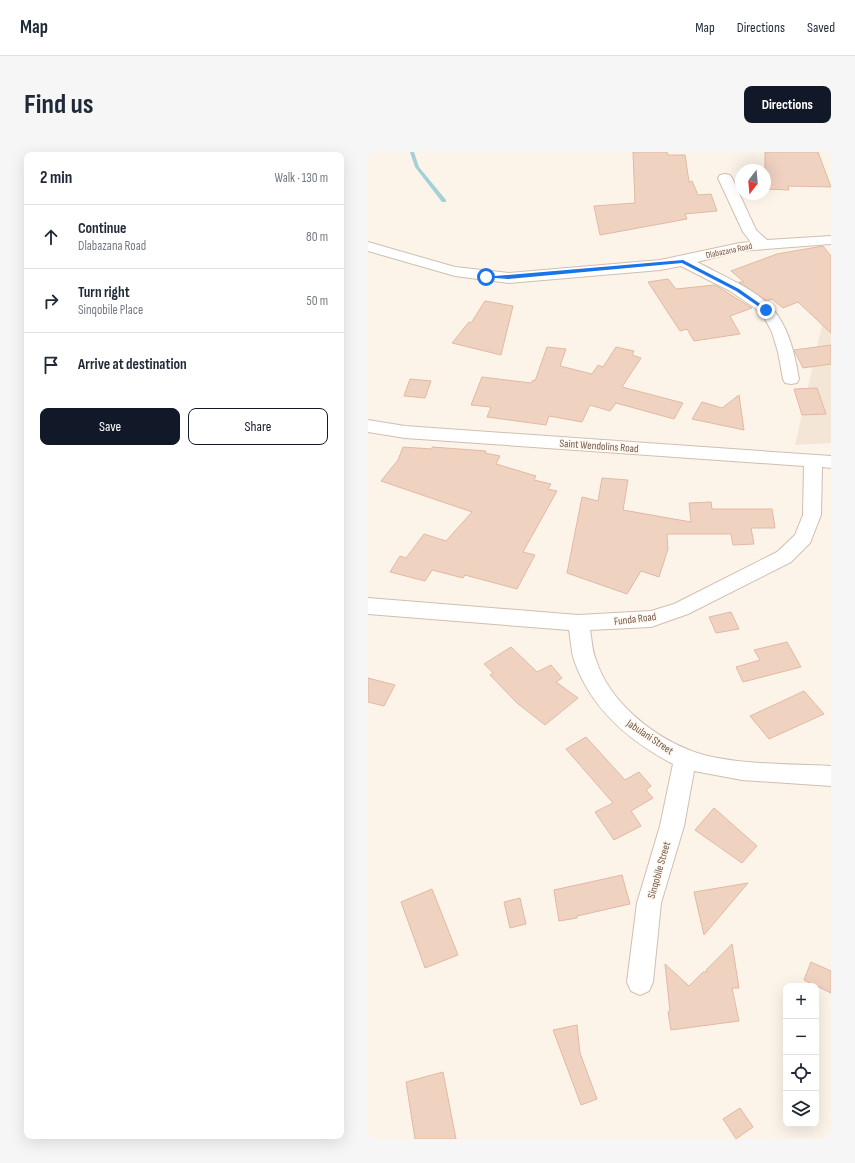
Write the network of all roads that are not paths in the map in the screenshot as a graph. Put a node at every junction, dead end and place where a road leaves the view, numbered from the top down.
1 (725, 178) dead end
2 (831, 240) edge
3 (763, 245) junction
4 (368, 246) edge
5 (683, 261) junction
6 (791, 379) dead end
7 (368, 426) edge
8 (822, 462) edge
9 (368, 606) edge
10 (578, 623) junction
11 (685, 759) junction
12 (831, 776) edge
13 (640, 982) dead end

1 - 3 street
2 - 3 street, Dlabazana Road
3 - 5 street, Dlabazana Road
4 - 5 street, Dlabazana Road
5 - 6 street
7 - 8 street, Saint Wendolins Road
8 - 10 street, Funda Road
9 - 10 street, Funda Road
10 - 11 street, Jabulani Street
11 - 12 street, Jabulani Street
11 - 13 street, Sinqobile Street

